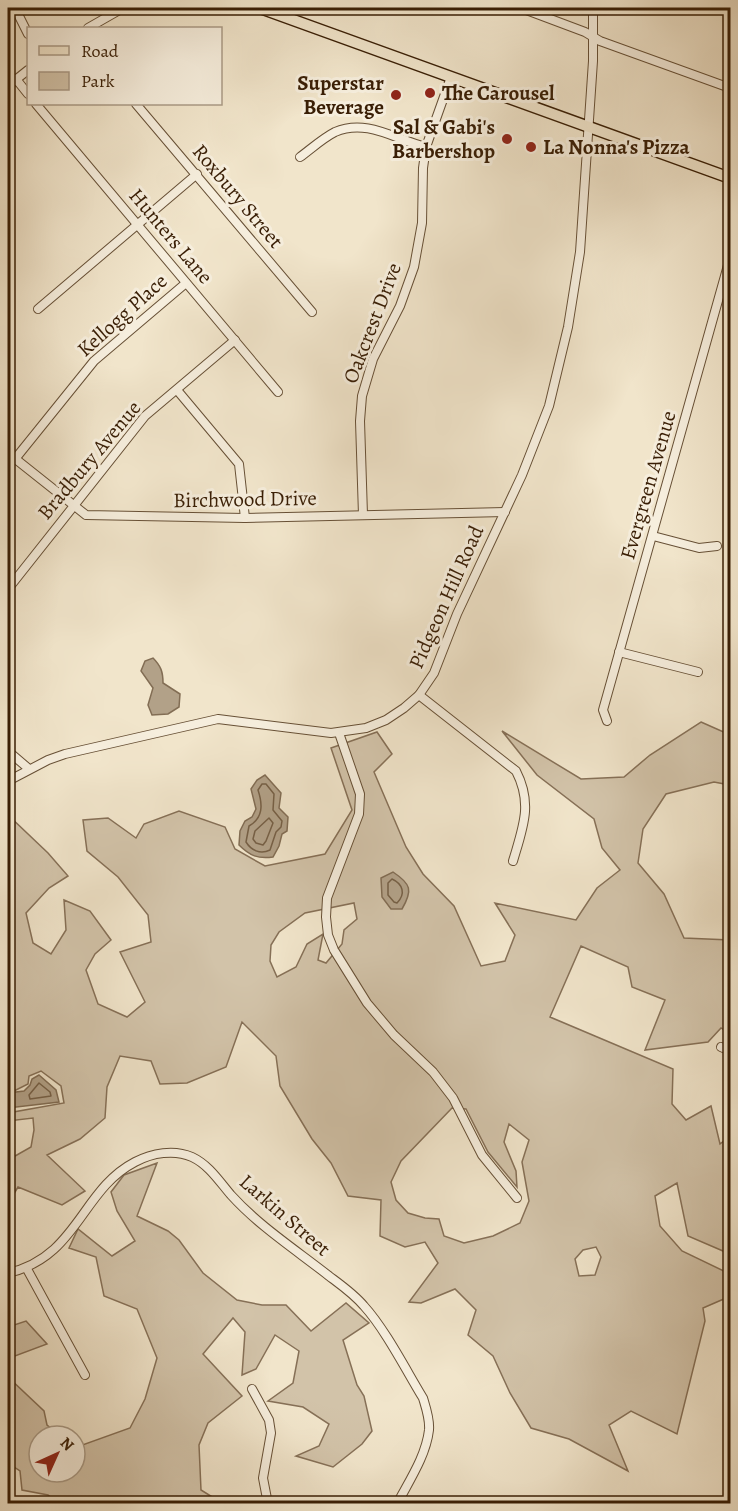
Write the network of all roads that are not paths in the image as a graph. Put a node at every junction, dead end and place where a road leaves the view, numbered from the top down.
1 (15, 8) edge
2 (123, 8) edge
3 (260, 8) edge
4 (521, 8) edge
5 (593, 8) edge
6 (90, 27) edge
7 (27, 32) edge
8 (593, 37) junction
9 (27, 71) edge
10 (451, 77) junction
11 (16, 80) junction
12 (8, 86) edge
13 (730, 88) edge
14 (27, 93) edge
15 (37, 105) edge
16 (137, 105) edge
17 (588, 128) junction
18 (426, 147) junction
19 (300, 157) dead end
20 (197, 174) junction
21 (730, 178) edge
22 (137, 225) junction
23 (730, 258) edge
24 (186, 283) junction
25 (38, 309) dead end
26 (312, 312) dead end
27 (235, 340) junction
28 (177, 390) junction
29 (278, 392) dead end
30 (11, 456) edge
31 (73, 506) junction
32 (505, 512) junction
33 (363, 515) junction
34 (245, 518) junction
35 (653, 536) junction
36 (717, 546) dead end
37 (8, 589) edge
38 (619, 652) junction
39 (698, 672) dead end
40 (418, 695) junction
41 (607, 721) dead end
42 (339, 733) junction
43 (8, 752) edge
44 (29, 769) junction
45 (8, 781) edge
46 (513, 861) dead end
47 (721, 1047) dead end
48 (730, 1051) edge
49 (517, 1198) dead end
50 (27, 1269) junction
51 (8, 1274) edge
52 (85, 1374) dead end
53 (252, 1389) dead end
54 (268, 1503) edge
55 (398, 1503) edge

1 - 7 street
2 - 6 street
3 - 10 main road
4 - 8 street
5 - 8 street, Pidgeon Hill Road
8 - 13 street
8 - 17 street, Pidgeon Hill Road
9 - 11 street
10 - 17 main road
10 - 18 street, Oakcrest Drive
11 - 12 street
11 - 14 street
15 - 22 street, Hunters Lane
16 - 20 street, Roxbury Street
17 - 21 main road
17 - 32 street, Pidgeon Hill Road
18 - 19 street
18 - 33 street, Oakcrest Drive
20 - 22 street
20 - 26 street, Roxbury Street
22 - 24 street, Hunters Lane
22 - 25 street
23 - 35 street, Evergreen Avenue
24 - 27 street, Hunters Lane
24 - 30 street, Kellogg Place
27 - 28 street, Bradbury Avenue
27 - 29 street, Hunters Lane
28 - 31 street, Bradbury Avenue
28 - 34 street
30 - 31 street, Birchwood Drive
31 - 34 street, Birchwood Drive
31 - 37 street, Bradbury Avenue
32 - 33 street, Birchwood Drive
32 - 40 street, Pidgeon Hill Road
33 - 34 street, Birchwood Drive
35 - 36 street
35 - 38 street, Evergreen Avenue
38 - 39 street
38 - 41 street, Evergreen Avenue
40 - 42 street, Pidgeon Hill Road
40 - 46 street
42 - 44 street, Pidgeon Hill Road
42 - 49 street
43 - 44 street
44 - 45 street, Pidgeon Hill Road
47 - 48 street
50 - 51 street, Larkin Street
50 - 52 street
50 - 55 street, Larkin Street
53 - 54 street

